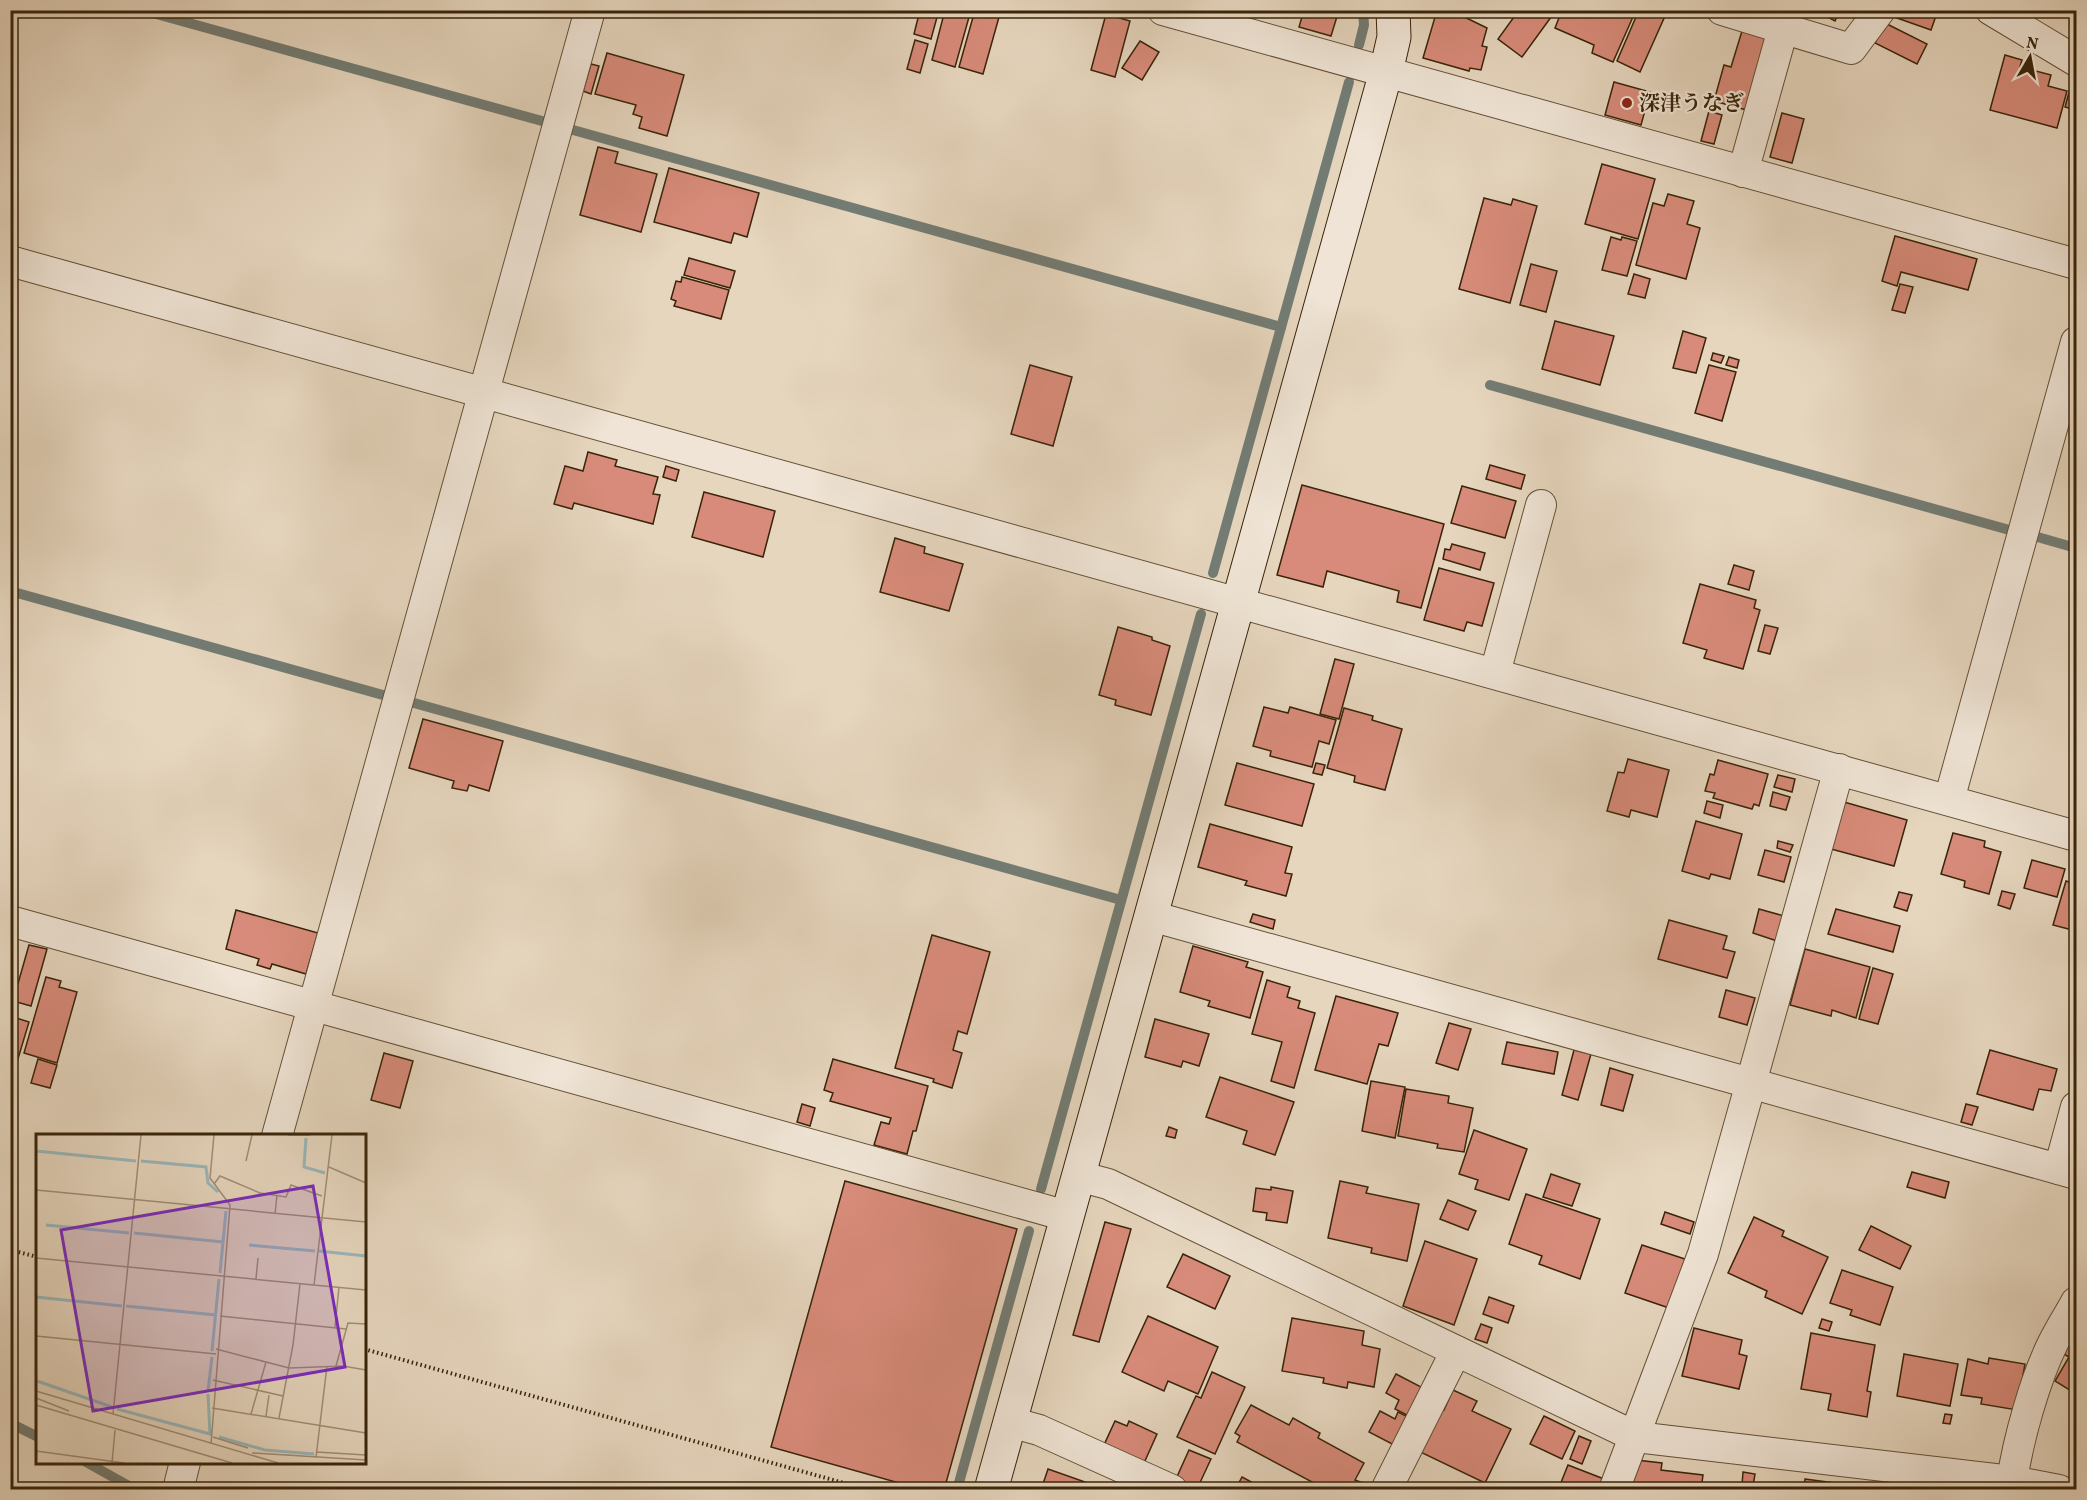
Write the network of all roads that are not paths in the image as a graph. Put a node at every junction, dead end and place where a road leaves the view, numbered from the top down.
1 (590, 10) edge
2 (1163, 10) edge
3 (1393, 10) edge
4 (1722, 10) edge
5 (1880, 10) edge
6 (1991, 10) edge
7 (1783, 29) junction
8 (2076, 61) edge
9 (1386, 72) junction
10 (1743, 172) junction
11 (10, 261) edge
12 (2076, 264) edge
13 (2076, 342) edge
14 (483, 393) junction
15 (1541, 505) dead end
16 (1238, 602) junction
17 (1495, 674) junction
18 (1839, 769) junction
19 (1949, 800) junction
20 (2076, 836) edge
21 (1151, 916) junction
22 (10, 921) edge
23 (313, 1006) junction
24 (1751, 1083) junction
25 (2076, 1107) edge
26 (278, 1134) edge
27 (2068, 1172) edge
28 (1078, 1176) junction
29 (1067, 1216) junction
30 (2076, 1302) edge
31 (1456, 1351) junction
32 (1010, 1422) junction
33 (1636, 1437) junction
34 (184, 1464) edge
35 (1938, 1481) edge
36 (2012, 1481) junction
37 (178, 1490) edge
38 (991, 1490) edge
39 (1172, 1490) edge
40 (1386, 1490) edge
41 (1614, 1490) edge
42 (2059, 1490) edge

1 - 14 street
2 - 9 street
3 - 9 street
4 - 7 street
5 - 7 street
6 - 8 street
7 - 10 street
9 - 10 street
9 - 16 street
10 - 12 street
11 - 14 street
13 - 19 street
14 - 16 street
14 - 23 street
15 - 17 street
16 - 17 street
16 - 21 street
17 - 18 street
18 - 19 street
18 - 24 street
19 - 20 street
21 - 24 street
21 - 28 street
22 - 23 street
23 - 26 street
23 - 29 street
24 - 27 street
24 - 33 street
25 - 27 street
28 - 29 street
28 - 31 street
29 - 32 street
30 - 36 street
31 - 33 street
31 - 40 street
32 - 38 street
32 - 39 street
33 - 35 street
33 - 41 street
34 - 37 street
35 - 36 street
36 - 42 street

